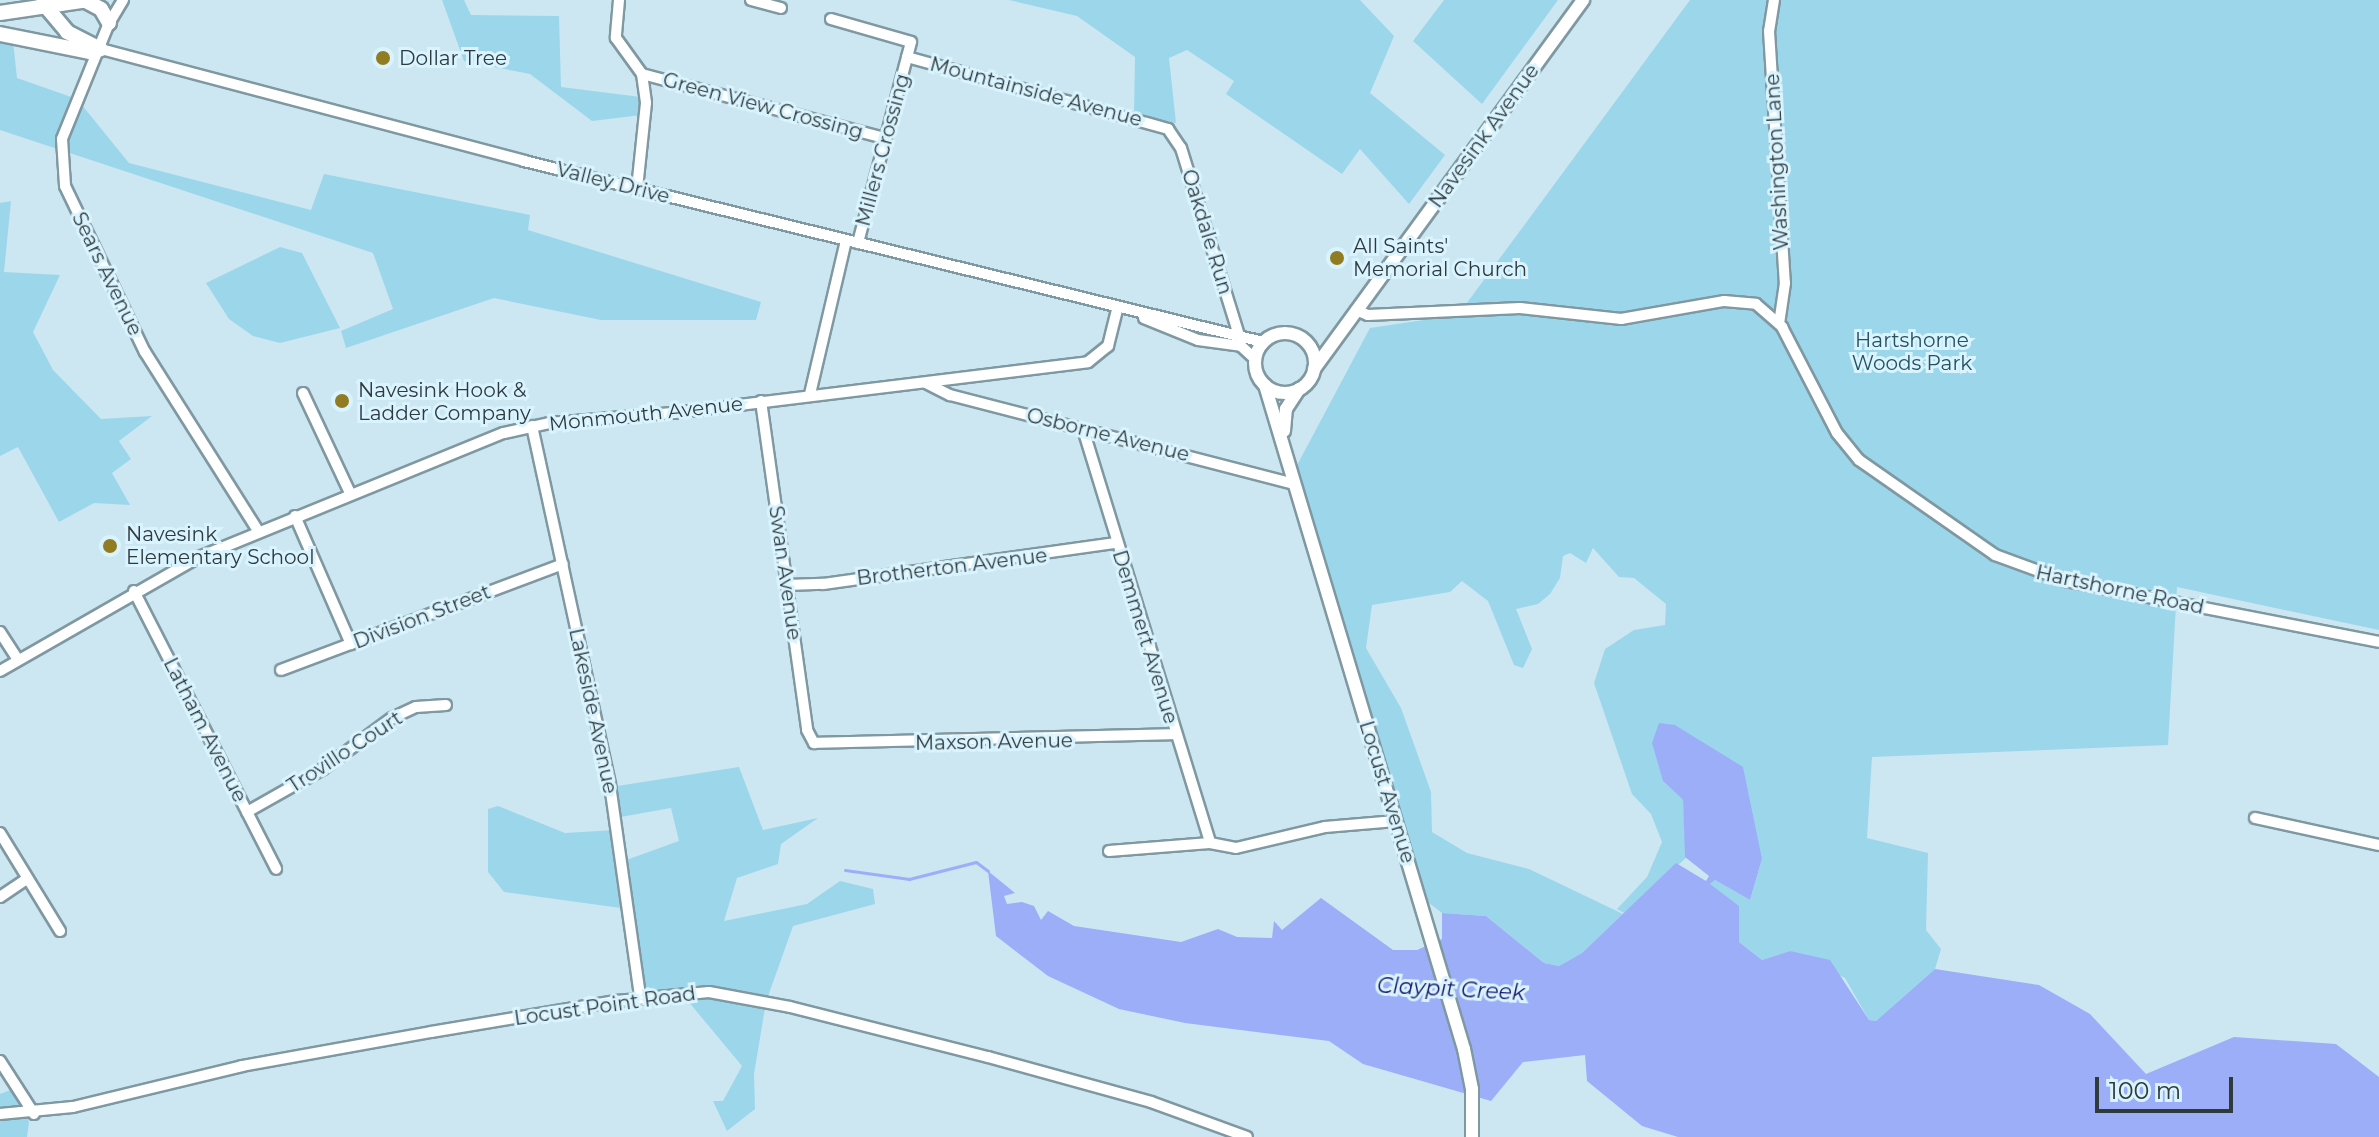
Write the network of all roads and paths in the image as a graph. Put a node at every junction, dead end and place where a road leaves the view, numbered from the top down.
1 (87, 0) edge
2 (123, 0) edge
3 (619, 0) edge
4 (751, 0) edge
5 (1583, 0) edge
6 (1774, 0) edge
7 (44, 4) edge
8 (781, 8) dead end
9 (0, 13) edge
10 (831, 19) dead end
11 (109, 23) junction
12 (0, 34) edge
13 (101, 49) junction
14 (907, 57) junction
15 (642, 74) junction
16 (1168, 129) joint
17 (884, 138) junction
18 (637, 189) junction
19 (846, 240) junction
20 (858, 243) junction
21 (1122, 310) junction
22 (1356, 310) junction
23 (1779, 324) junction
24 (1240, 339) junction
25 (1263, 342) junction
26 (1308, 345) junction
27 (1255, 359) junction
28 (1314, 369) junction
29 (924, 382) junction
30 (1265, 385) junction
31 (1299, 389) junction
32 (303, 393) dead end
33 (810, 394) junction
34 (761, 401) junction
35 (532, 426) junction
36 (1083, 429) junction
37 (1284, 450) junction
38 (1295, 484) junction
39 (350, 493) junction
40 (295, 516) junction
41 (258, 531) junction
42 (1116, 543) junction
43 (563, 564) junction
44 (787, 585) junction
45 (134, 591) junction
46 (0, 632) edge
47 (2379, 642) edge
48 (351, 644) junction
49 (18, 660) junction
50 (281, 670) dead end
51 (0, 671) edge
52 (446, 705) dead end
53 (1175, 734) junction
54 (814, 743) joint
55 (247, 812) junction
56 (2255, 818) dead end
57 (1396, 821) junction
58 (0, 833) edge
59 (1210, 843) junction
60 (2379, 845) edge
61 (1109, 851) dead end
62 (276, 869) dead end
63 (27, 879) junction
64 (0, 897) edge
65 (60, 931) dead end
66 (640, 997) junction
67 (0, 1061) edge
68 (0, 1114) edge
69 (34, 1114) junction
70 (1247, 1137) edge
71 (1472, 1137) edge

1 - 7 highway
1 - 11 highway
2 - 11 street, Sears Avenue
3 - 15 street
4 - 8 street
5 - 22 main road, Navesink Avenue
6 - 23 street, Washington Lane
7 - 9 highway
7 - 13 highway
10 - 14 street, Mountainside Avenue
11 - 13 street, Sears Avenue
12 - 13 highway
13 - 18 street, Valley Drive
13 - 41 street, Sears Avenue
14 - 16 street, Mountainside Avenue
14 - 17 street, Millers Crossing
15 - 17 street, Green View Crossing
15 - 18 street
16 - 24 street, Oakdale Run
17 - 20 street, Millers Crossing
18 - 19 street, Valley Drive
19 - 20 street, Valley Drive
19 - 33 street, Millers Crossing
20 - 21 street, Valley Drive
21 - 24 street, Valley Drive
21 - 27 street, Valley Drive
21 - 29 street, Monmouth Avenue
22 - 23 street
22 - 26 main road, Navesink Avenue
22 - 28 main road, Navesink Avenue
23 - 47 street, Hartshorne Road
24 - 25 street, Valley Drive
25 - 26 main road
25 - 27 main road
26 - 28 main road
27 - 30 main road
28 - 31 main road
29 - 33 street, Monmouth Avenue
29 - 36 street, Osborne Avenue
30 - 31 main road
30 - 37 main road, Locust Avenue
31 - 37 main road, Locust Avenue
32 - 39 street
33 - 34 street, Monmouth Avenue
34 - 35 street, Monmouth Avenue
34 - 44 street, Swan Avenue
35 - 39 street, Monmouth Avenue
35 - 43 street, Lakeside Avenue
36 - 38 street, Osborne Avenue
36 - 42 street, Demmert Avenue
37 - 38 main road, Locust Avenue
38 - 57 main road, Locust Avenue
39 - 40 street, Monmouth Avenue
40 - 41 street, Monmouth Avenue
40 - 48 street
41 - 45 street, Monmouth Avenue
42 - 44 street, Brotherton Avenue
42 - 53 street, Demmert Avenue
43 - 48 street, Division Street
43 - 66 street, Lakeside Avenue
44 - 54 street, Swan Avenue
45 - 49 street, Monmouth Avenue
45 - 55 street, Latham Avenue
46 - 49 street
48 - 50 street, Division Street
49 - 51 street, Monmouth Avenue
52 - 55 street, Trovillo Court
53 - 54 street, Maxson Avenue
53 - 59 street, Demmert Avenue
55 - 62 street, Latham Avenue
56 - 60 street
57 - 59 street
57 - 71 main road, Locust Avenue
58 - 63 street
59 - 61 street
63 - 64 street
63 - 65 street
66 - 69 street, Locust Point Road
66 - 70 street, Locust Point Road
67 - 69 street
68 - 69 street, Locust Point Road

